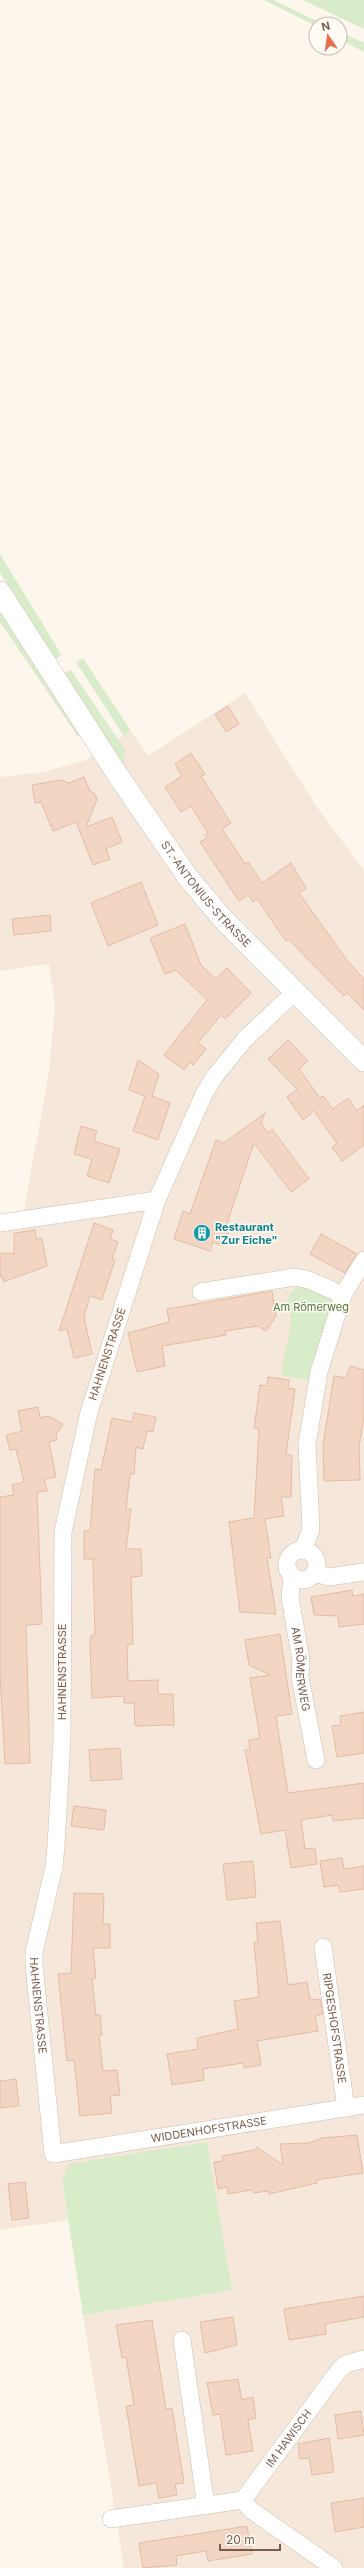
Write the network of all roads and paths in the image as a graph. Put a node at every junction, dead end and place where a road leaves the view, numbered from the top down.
1 (0, 592) edge
2 (295, 992) junction
3 (364, 1062) edge
4 (157, 1200) junction
5 (0, 1223) edge
6 (364, 1260) edge
7 (201, 1292) dead end
8 (343, 1295) junction
9 (303, 1550) junction
10 (364, 1572) edge
11 (315, 1573) junction
12 (292, 1577) junction
13 (316, 1760) dead end
14 (323, 1948) dead end
15 (364, 2105) edge
16 (346, 2108) junction
17 (53, 2154) joint
18 (182, 2340) dead end
19 (364, 2359) edge
20 (243, 2500) junction
21 (206, 2506) junction
22 (110, 2519) dead end
23 (334, 2568) edge

1 - 2 street, ST.-ANTONIUS-STRASSE
2 - 3 street, ST.-ANTONIUS-STRASSE
2 - 4 street, HAHNENSTRASSE
4 - 5 street
4 - 17 street, HAHNENSTRASSE
6 - 8 street
7 - 8 street
8 - 9 street
9 - 11 street
9 - 12 street, AM RÖMERWEG
10 - 11 street
11 - 12 street
12 - 13 street, AM RÖMERWEG
14 - 16 street, RIPGESHOFSTRASSE
15 - 16 street, WIDDENHOFSTRASSE
16 - 17 street, WIDDENHOFSTRASSE
18 - 21 street
19 - 20 street, IM HAWISCH
20 - 21 street
20 - 23 street
21 - 22 street

